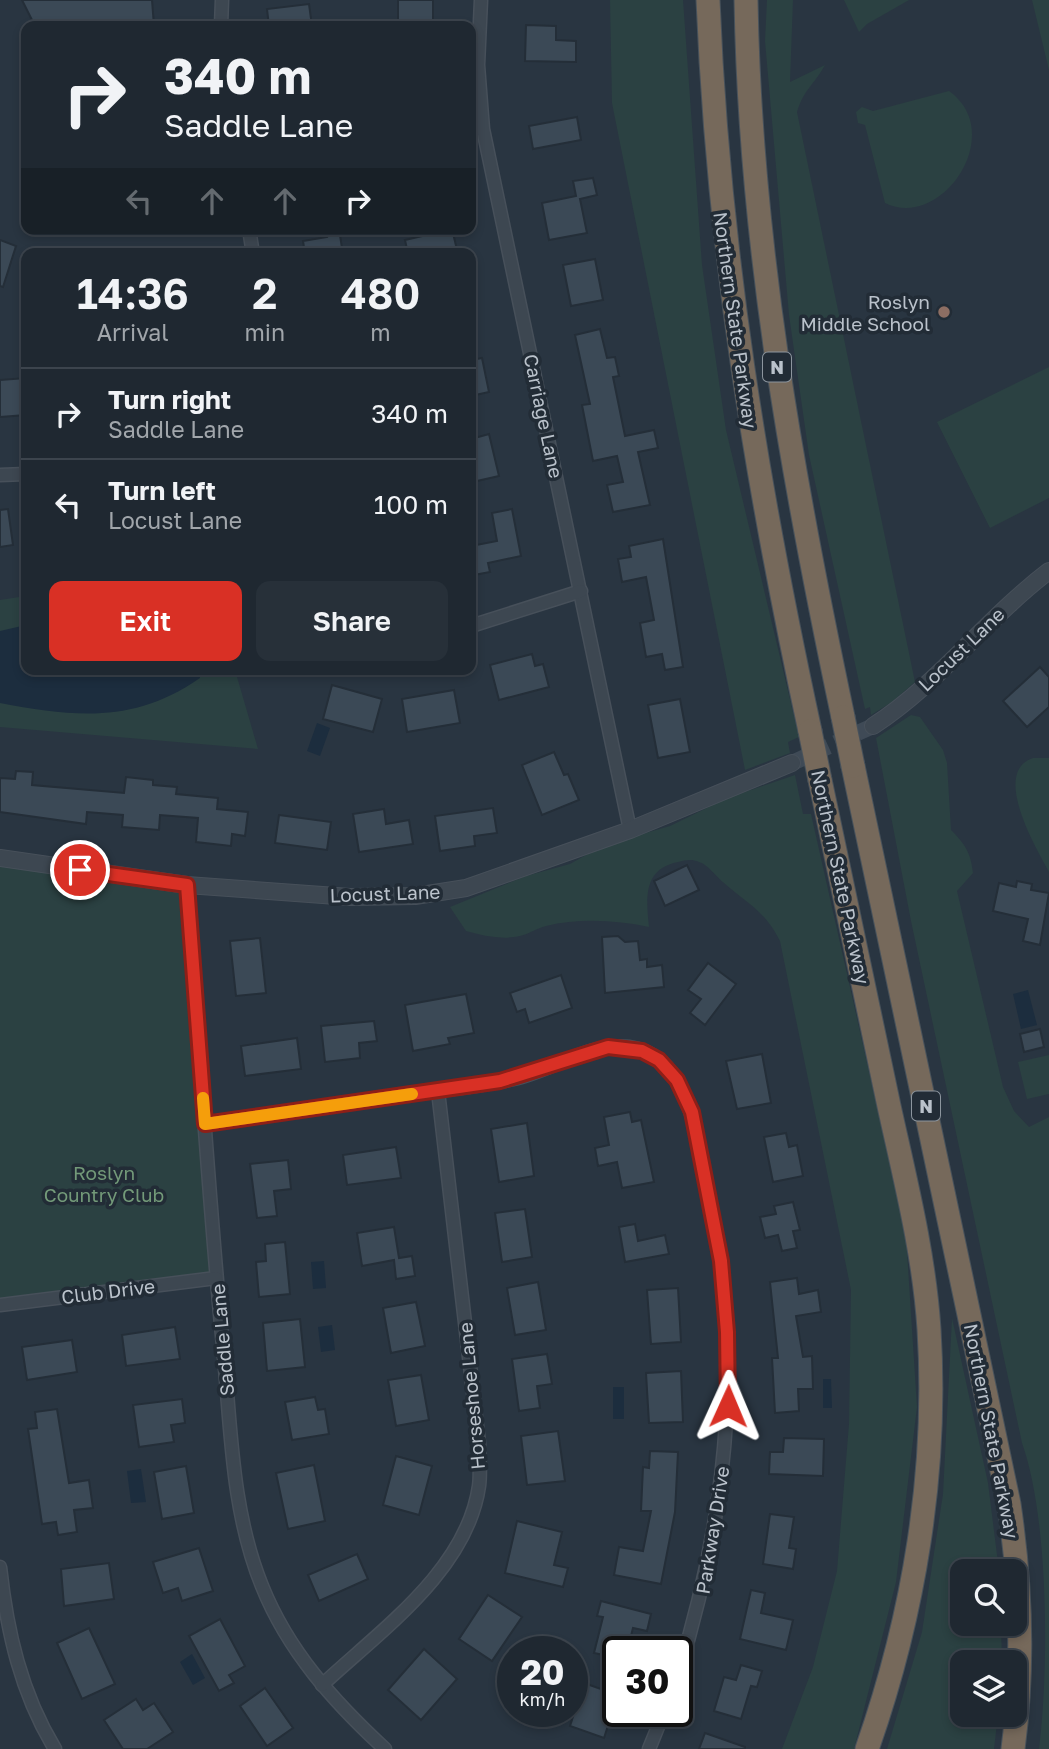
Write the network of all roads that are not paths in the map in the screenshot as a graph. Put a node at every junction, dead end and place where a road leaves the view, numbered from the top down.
1 (222, 0) edge
2 (481, 0) edge
3 (693, 0) edge
4 (708, 0) edge
5 (746, 4) edge
6 (221, 21) edge
7 (713, 108) junction
8 (21, 474) edge
9 (0, 475) edge
10 (1049, 571) edge
11 (581, 591) junction
12 (476, 624) edge
13 (873, 726) tunnel mouth
14 (792, 763) tunnel mouth
15 (630, 830) junction
16 (0, 858) edge
17 (187, 885) junction
18 (438, 1091) junction
19 (205, 1124) junction
20 (216, 1278) junction
21 (0, 1305) edge
22 (0, 1567) edge
23 (690, 1636) edge
24 (323, 1685) junction
25 (658, 1727) edge
26 (55, 1749) edge
27 (386, 1749) edge
28 (649, 1749) edge
29 (867, 1749) edge
30 (1013, 1749) edge

1 - 6 street
2 - 11 street, Carriage Lane
3 - 7 highway
4 - 7 highway, Northern State Parkway / N
5 - 30 highway, Northern State Parkway / N, bridge
7 - 29 highway, Northern State Parkway / N, bridge
8 - 9 street
10 - 13 street, Locust Lane
11 - 12 street
11 - 15 street, Carriage Lane
14 - 15 street, Locust Lane
15 - 17 street, Locust Lane
16 - 17 street, Locust Lane
17 - 19 street, Saddle Lane
18 - 19 street, Parkway Drive
18 - 23 street, Parkway Drive
18 - 24 street, Horseshoe Lane
19 - 20 street, Saddle Lane
20 - 21 street, Club Drive
20 - 24 street, Saddle Lane
22 - 26 street
24 - 27 street, Saddle Lane
25 - 28 street

